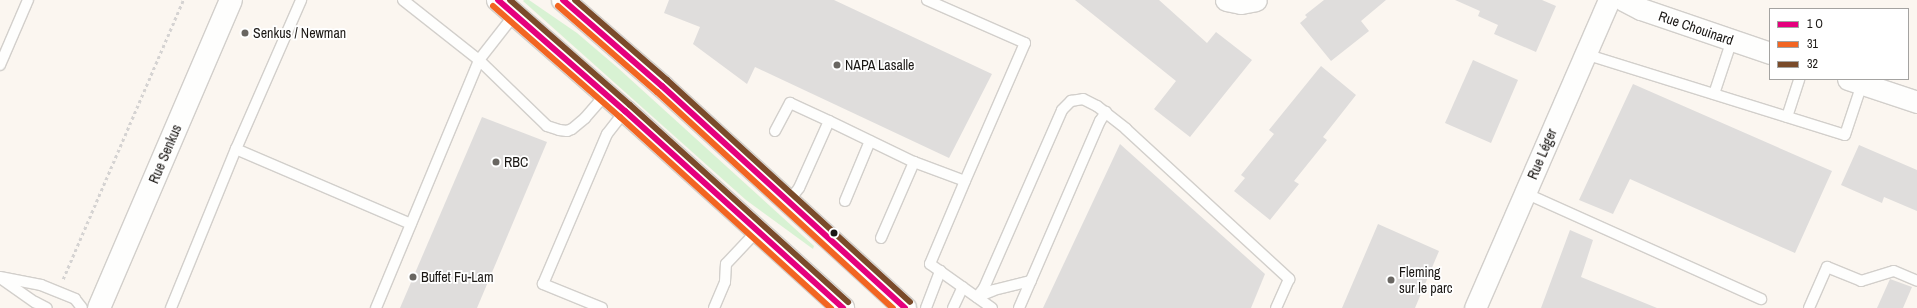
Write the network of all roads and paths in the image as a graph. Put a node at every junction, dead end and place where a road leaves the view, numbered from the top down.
1 (28, 0) edge
2 (183, 0) edge
3 (231, 0) edge
4 (301, 0) edge
5 (403, 0) edge
6 (498, 0) edge
7 (563, 0) edge
8 (927, 0) edge
9 (1226, 0) edge
10 (1256, 0) edge
11 (1609, 0) edge
12 (1624, 0) edge
13 (515, 14) junction
14 (1732, 40) junction
15 (1769, 53) edge
16 (1585, 54) junction
17 (479, 60) junction
18 (0, 65) edge
19 (1799, 80) edge
20 (1855, 81) edge
21 (606, 94) junction
22 (1714, 94) junction
23 (1917, 102) edge
24 (625, 111) junction
25 (1106, 112) junction
26 (1787, 117) junction
27 (829, 121) junction
28 (775, 132) dead end
29 (870, 141) junction
30 (236, 149) junction
31 (914, 162) junction
32 (964, 182) junction
33 (1525, 193) junction
34 (845, 201) dead end
35 (788, 202) junction
36 (411, 224) junction
37 (758, 230) junction
38 (881, 238) dead end
39 (940, 271) junction
40 (0, 278) edge
41 (1031, 281) junction
42 (1917, 281) edge
43 (61, 284) dead end
44 (963, 287) junction
45 (977, 296) junction
46 (1762, 299) dead end
47 (47, 308) edge
48 (82, 308) edge
49 (99, 308) edge
50 (171, 308) edge
51 (376, 308) edge
52 (602, 308) edge
53 (714, 308) edge
54 (843, 308) edge
55 (905, 308) edge
56 (926, 308) edge
57 (953, 308) edge
58 (992, 308) edge
59 (1019, 308) edge
60 (1276, 308) edge
61 (1475, 308) edge
62 (1809, 308) edge

1 - 18 lane
2 - 43 path
3 - 49 main road, Rue Senkus
4 - 30 lane
5 - 17 lane
6 - 13 main road
7 - 35 main road
8 - 32 lane
9 - 10 street
11 - 16 street, Rue Léger
12 - 14 street, Rue Chouinard
13 - 17 lane
13 - 21 main road
14 - 15 street, Rue Chouinard
14 - 22 lane
16 - 22 lane
16 - 33 street, Rue Léger
17 - 21 lane
17 - 36 lane
19 - 26 lane
20 - 23 street
20 - 26 lane
21 - 24 main road
22 - 26 lane
24 - 37 main road
24 - 52 lane
25 - 41 lane
25 - 45 lane
25 - 60 lane
27 - 28 lane
27 - 29 lane
27 - 35 lane
29 - 31 lane
29 - 34 lane
30 - 36 lane
30 - 50 lane
31 - 32 lane
31 - 38 lane
32 - 39 lane
33 - 46 lane
33 - 61 street, Rue Léger
35 - 55 main road
36 - 51 lane
37 - 53 lane
37 - 54 main road
39 - 44 lane
39 - 56 lane
40 - 47 lane
40 - 48 lane
41 - 45 lane
41 - 59 lane
42 - 62 lane
44 - 45 lane
44 - 57 lane
45 - 58 lane

